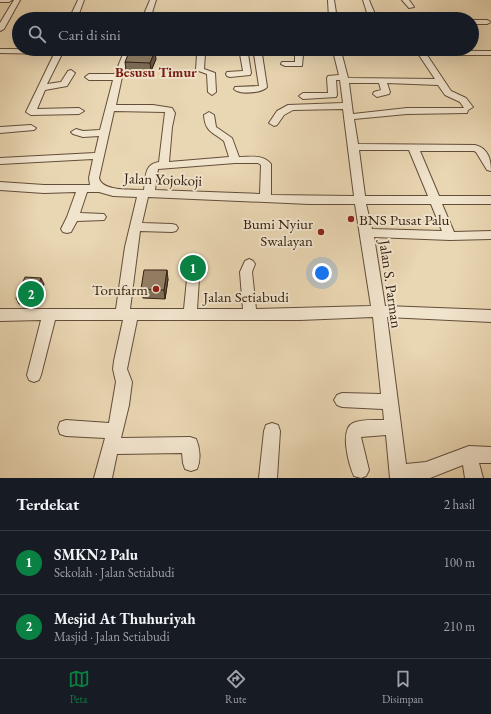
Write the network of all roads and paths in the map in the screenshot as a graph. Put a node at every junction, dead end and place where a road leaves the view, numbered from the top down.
1 (0, 0) edge
2 (8, 0) edge
3 (17, 0) edge
4 (81, 0) edge
5 (153, 0) edge
6 (331, 0) edge
7 (366, 0) edge
8 (405, 0) edge
9 (411, 7) dead end
10 (76, 12) edge
11 (149, 12) edge
12 (332, 12) edge
13 (370, 12) edge
14 (479, 13) dead end
15 (479, 22) edge
16 (490, 23) edge
17 (0, 28) edge
18 (0, 51) edge
19 (12, 51) edge
20 (479, 53) edge
21 (491, 53) edge
22 (57, 56) edge
23 (130, 56) edge
24 (200, 56) edge
25 (245, 56) edge
26 (259, 56) edge
27 (299, 56) edge
28 (339, 56) edge
29 (424, 56) edge
30 (285, 64) dead end
31 (71, 73) dead end
32 (230, 74) dead end
33 (90, 77) dead end
34 (118, 77) junction
35 (344, 79) junction
36 (382, 81) junction
37 (440, 82) junction
38 (41, 88) junction
39 (238, 89) dead end
40 (212, 92) dead end
41 (377, 94) dead end
42 (333, 95) junction
43 (303, 96) dead end
44 (348, 106) junction
45 (111, 108) junction
46 (79, 111) dead end
47 (209, 115) dead end
48 (274, 123) dead end
49 (31, 128) dead end
50 (0, 130) edge
51 (76, 132) dead end
52 (105, 133) junction
53 (354, 147) junction
54 (413, 147) junction
55 (99, 156) junction
56 (235, 160) junction
57 (0, 161) edge
58 (164, 165) junction
59 (491, 168) edge
60 (0, 186) edge
61 (99, 188) junction
62 (82, 189) junction
63 (146, 194) junction
64 (265, 197) junction
65 (436, 200) junction
66 (491, 200) edge
67 (361, 201) junction
68 (73, 217) junction
69 (100, 217) dead end
70 (136, 227) junction
71 (172, 228) dead end
72 (67, 229) dead end
73 (367, 233) junction
74 (491, 235) edge
75 (450, 236) junction
76 (249, 264) dead end
77 (193, 279) dead end
78 (379, 312) junction
79 (250, 313) junction
80 (190, 314) junction
81 (0, 315) edge
82 (49, 315) junction
83 (127, 315) junction
84 (491, 316) edge
85 (34, 375) dead end
86 (342, 400) dead end
87 (389, 402) junction
88 (393, 427) junction
89 (66, 428) dead end
90 (272, 431) dead end
91 (112, 439) junction
92 (469, 454) junction
93 (491, 455) edge
94 (191, 463) dead end
95 (360, 470) dead end
96 (427, 474) edge
97 (399, 476) edge
98 (103, 478) edge
99 (268, 478) edge
100 (474, 478) edge

1 - 2 street
3 - 17 street
4 - 10 street
5 - 11 street
6 - 12 street
7 - 13 street
8 - 9 street
14 - 16 street
15 - 16 street
18 - 19 street
20 - 21 street
22 - 38 street
23 - 34 street
24 - 40 street
25 - 32 street
26 - 39 street
27 - 30 street
28 - 35 street, Jalan S. Parman
29 - 37 street
31 - 38 street
33 - 34 street
34 - 45 street
35 - 36 street
35 - 42 street
35 - 44 street, Jalan S. Parman
36 - 37 street
36 - 41 street
37 - 44 street
38 - 46 street
42 - 43 street
42 - 44 street
44 - 48 street
44 - 53 street, Jalan S. Parman
45 - 52 street
45 - 58 street
47 - 56 street
49 - 50 street
51 - 52 street
52 - 55 street
53 - 54 street
53 - 67 street, Jalan S. Parman
54 - 59 street
54 - 65 street
55 - 57 street
55 - 61 street
56 - 58 street
56 - 64 street
58 - 63 street
60 - 62 street, Jalan Yojokoji
61 - 62 street, Jalan Yojokoji
61 - 63 street, Jalan Yojokoji
62 - 68 street
63 - 64 street, Jalan Yojokoji
63 - 70 street
64 - 67 street, Jalan Yojokoji
65 - 66 street, Jalan Yojokoji
65 - 67 street, Jalan Yojokoji
65 - 75 street
67 - 73 street, Jalan S. Parman
68 - 69 street
68 - 72 street
70 - 71 street
70 - 83 street
73 - 75 street
73 - 78 street, Jalan S. Parman
74 - 75 street
76 - 79 street
77 - 80 street
78 - 79 street, Jalan Setiabudi
78 - 84 street, Jalan Setiabudi
78 - 87 street, Jalan S. Parman
79 - 80 street, Jalan Setiabudi
80 - 83 street, Jalan Setiabudi
81 - 82 street, Jalan Setiabudi
82 - 83 street, Jalan Setiabudi
82 - 85 street
83 - 91 street
86 - 87 street
87 - 88 street, Jalan S. Parman
88 - 95 street
88 - 97 street, Jalan S. Parman
89 - 91 street
90 - 99 street
91 - 94 street
91 - 98 street
92 - 93 street
92 - 96 street
92 - 100 street
96 - 97 street

